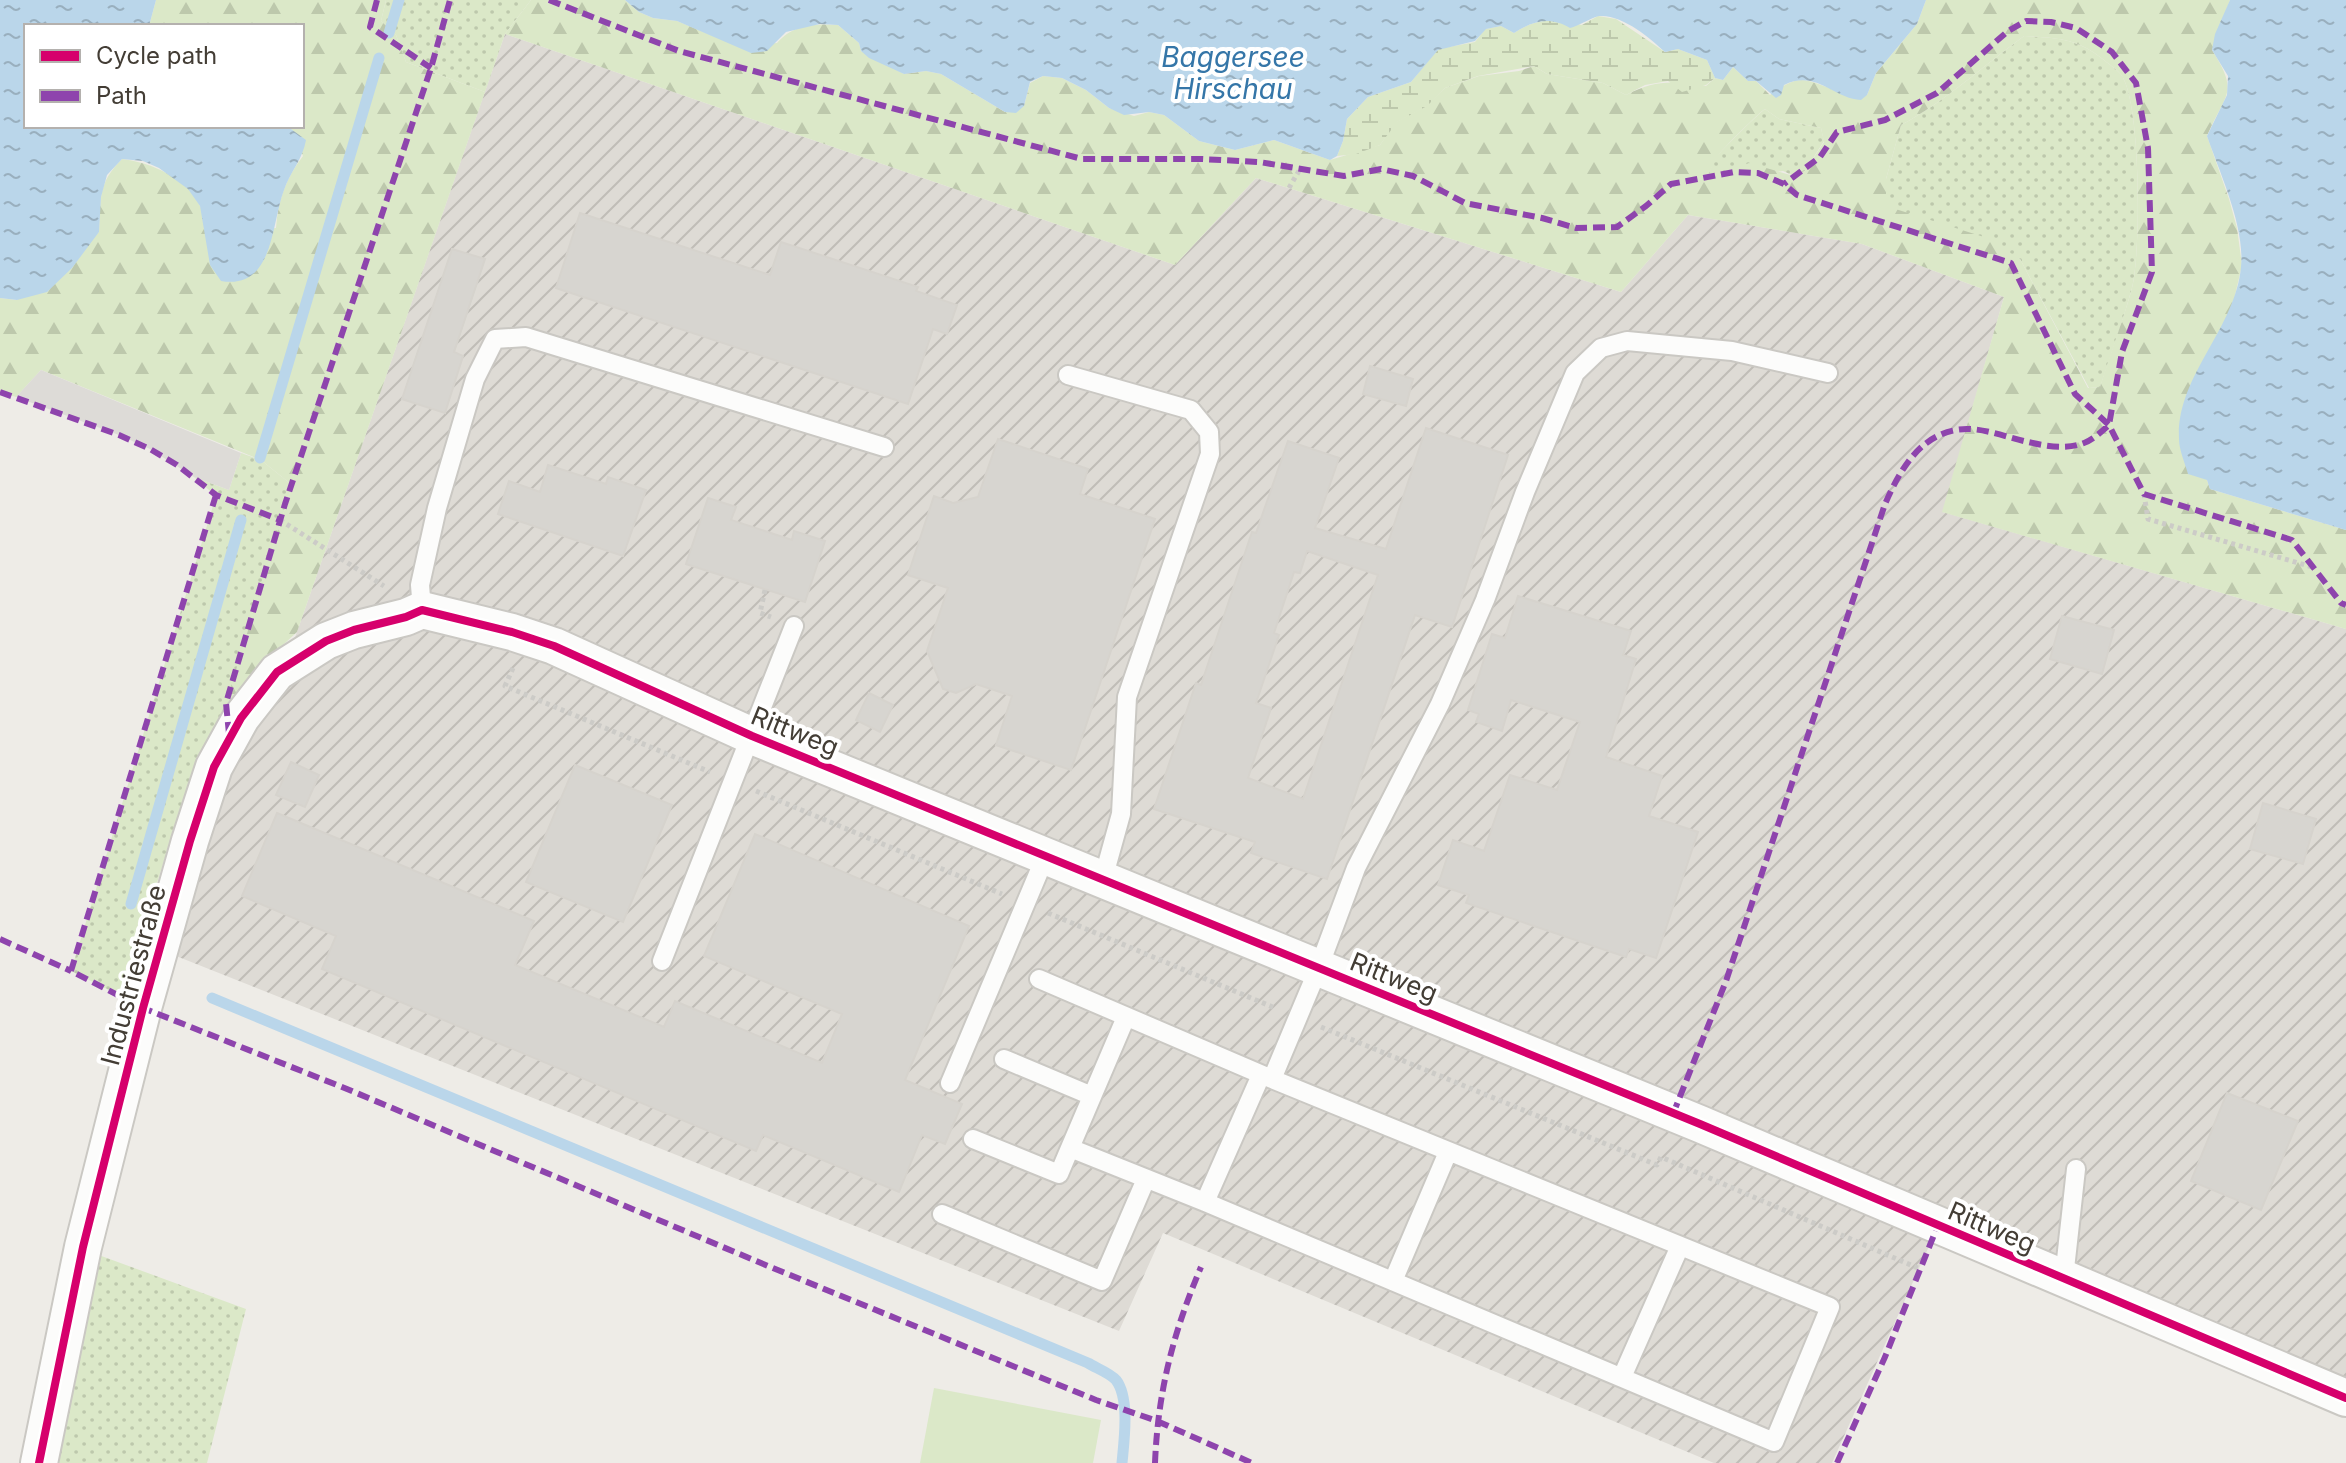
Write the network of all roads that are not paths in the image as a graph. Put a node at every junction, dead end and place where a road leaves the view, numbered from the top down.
1 (1828, 373) dead end
2 (1068, 375) dead end
3 (884, 447) dead end
4 (422, 610) junction
5 (794, 626) dead end
6 (752, 736) junction
7 (1046, 855) junction
8 (1103, 879) junction
9 (662, 961) dead end
10 (1319, 967) junction
11 (1039, 979) dead end
12 (1126, 1017) junction
13 (1004, 1059) dead end
14 (1266, 1077) junction
15 (950, 1083) dead end
16 (1092, 1096) junction
17 (973, 1139) dead end
18 (1070, 1148) junction
19 (1448, 1152) junction
20 (2076, 1169) dead end
21 (1146, 1179) junction
22 (1205, 1202) junction
23 (942, 1214) dead end
24 (1680, 1246) junction
25 (2064, 1278) junction
26 (1393, 1281) junction
27 (1622, 1377) junction
28 (2346, 1398) edge
29 (39, 1463) edge

1 - 10 lane
2 - 8 lane
3 - 4 lane
4 - 6 street, Rittweg
4 - 29 street, Industriestraße
5 - 6 lane
6 - 7 street, Rittweg
6 - 9 lane, Rittweg
7 - 8 street, Rittweg
7 - 15 lane
8 - 10 street, Rittweg
10 - 14 lane
10 - 25 street, Rittweg
11 - 12 lane
12 - 14 lane
12 - 16 lane
13 - 16 lane
14 - 19 lane
14 - 22 lane
16 - 18 lane
17 - 18 lane
18 - 21 lane
19 - 24 lane
19 - 26 lane
20 - 25 lane
21 - 22 lane
21 - 23 lane
22 - 26 lane
24 - 27 lane
24 - 27 lane
25 - 28 street, Rittweg
26 - 27 lane

